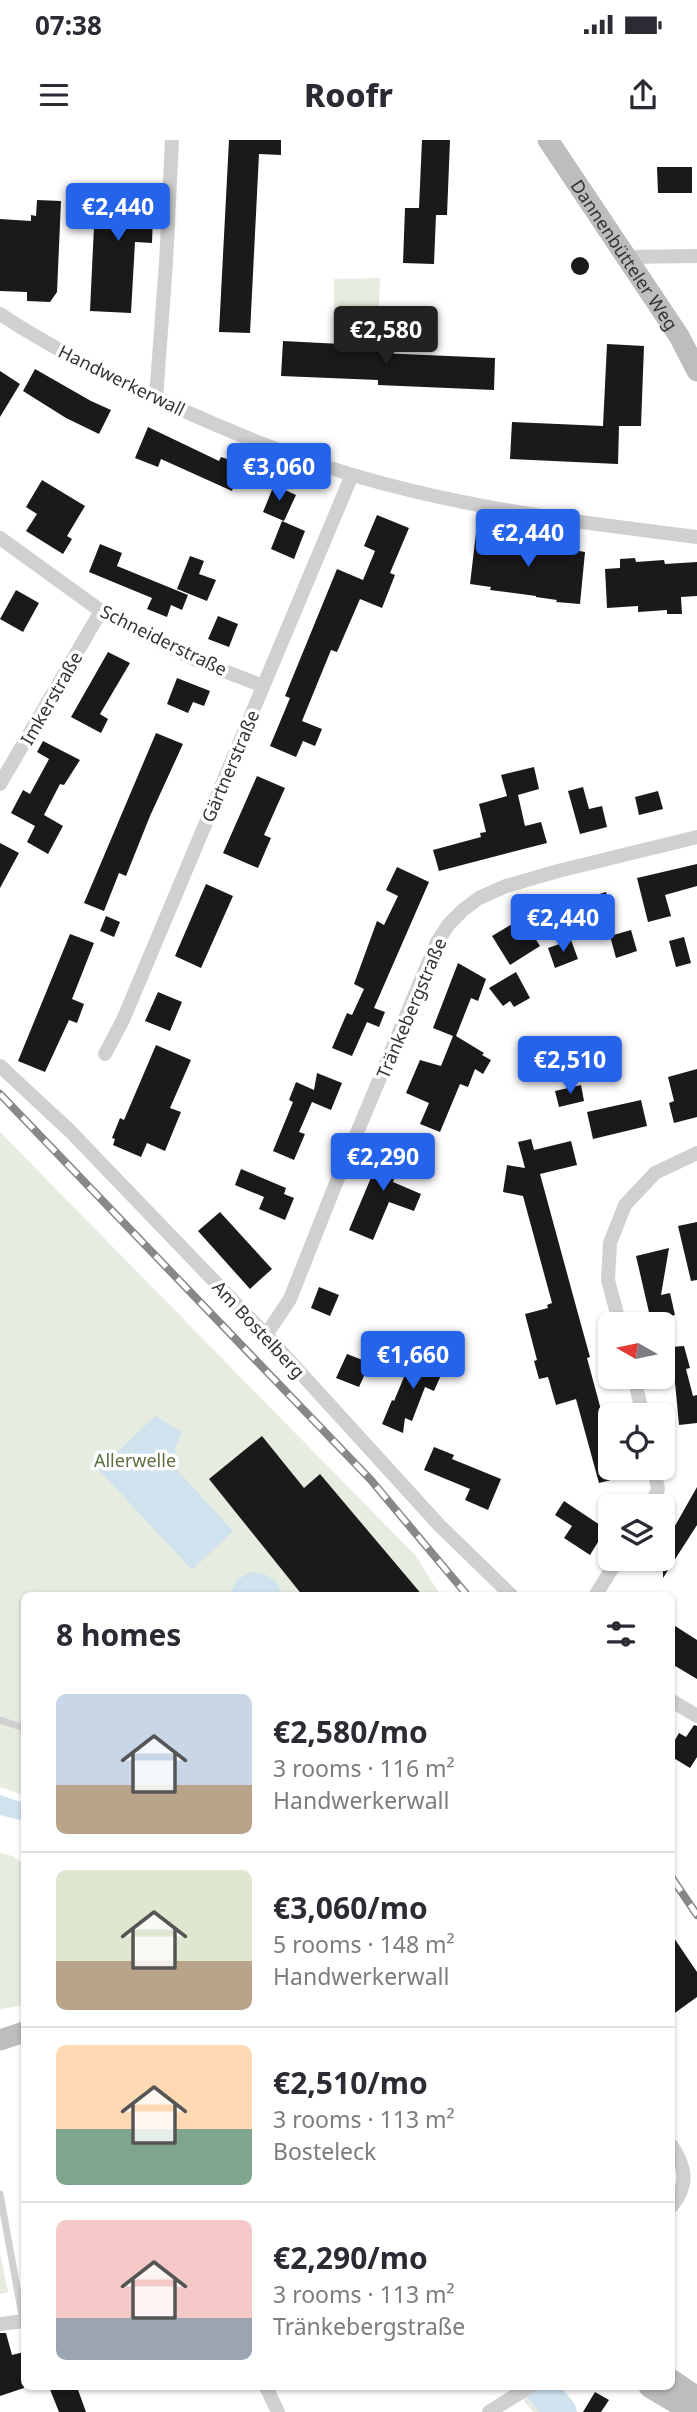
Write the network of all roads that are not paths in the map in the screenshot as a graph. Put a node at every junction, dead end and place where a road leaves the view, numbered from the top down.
1 (172, 140) edge
2 (548, 140) edge
3 (697, 256) edge
4 (627, 257) junction
5 (0, 314) edge
6 (697, 371) edge
7 (156, 398) junction
8 (352, 475) junction
9 (697, 537) edge
10 (0, 538) edge
11 (101, 611) junction
12 (264, 686) junction
13 (0, 785) edge
14 (697, 837) edge
15 (104, 1054) dead end
16 (0, 1066) edge
17 (697, 1153) edge
18 (617, 1312) edge
19 (266, 1335) junction
20 (611, 1571) edge
21 (508, 1592) edge
22 (597, 1592) edge
23 (675, 1704) edge
24 (697, 1716) edge
25 (0, 1720) edge
26 (21, 1727) edge
27 (21, 2033) edge
28 (0, 2040) edge
29 (675, 2152) edge
30 (0, 2194) edge
31 (675, 2202) edge
32 (21, 2305) edge
33 (21, 2321) edge
34 (0, 2324) edge
35 (675, 2382) edge
36 (267, 2390) edge
37 (520, 2390) edge
38 (654, 2390) edge
39 (697, 2397) edge
40 (278, 2412) edge
41 (489, 2412) edge
42 (691, 2412) edge

1 - 7 street
2 - 4 street, Dannenbütteler Weg
3 - 4 street
4 - 6 street, Dannenbütteler Weg
5 - 7 street, Handwerkerwall
7 - 8 street, Handwerkerwall
8 - 9 street, Handwerkerwall
8 - 12 street, Gärtnerstraße
10 - 11 street, Schneiderstraße
11 - 12 street, Schneiderstraße
11 - 13 street, Imkerstraße
12 - 15 street, Gärtnerstraße
14 - 19 street, Tränkebergstraße
16 - 19 street, Am Bostelberg
17 - 18 street
19 - 21 street, Am Bostelberg
20 - 22 street
23 - 24 street
25 - 26 lane
27 - 28 street
29 - 31 street
30 - 32 lane
33 - 34 street
35 - 39 street
36 - 40 street
37 - 41 street
38 - 42 street

